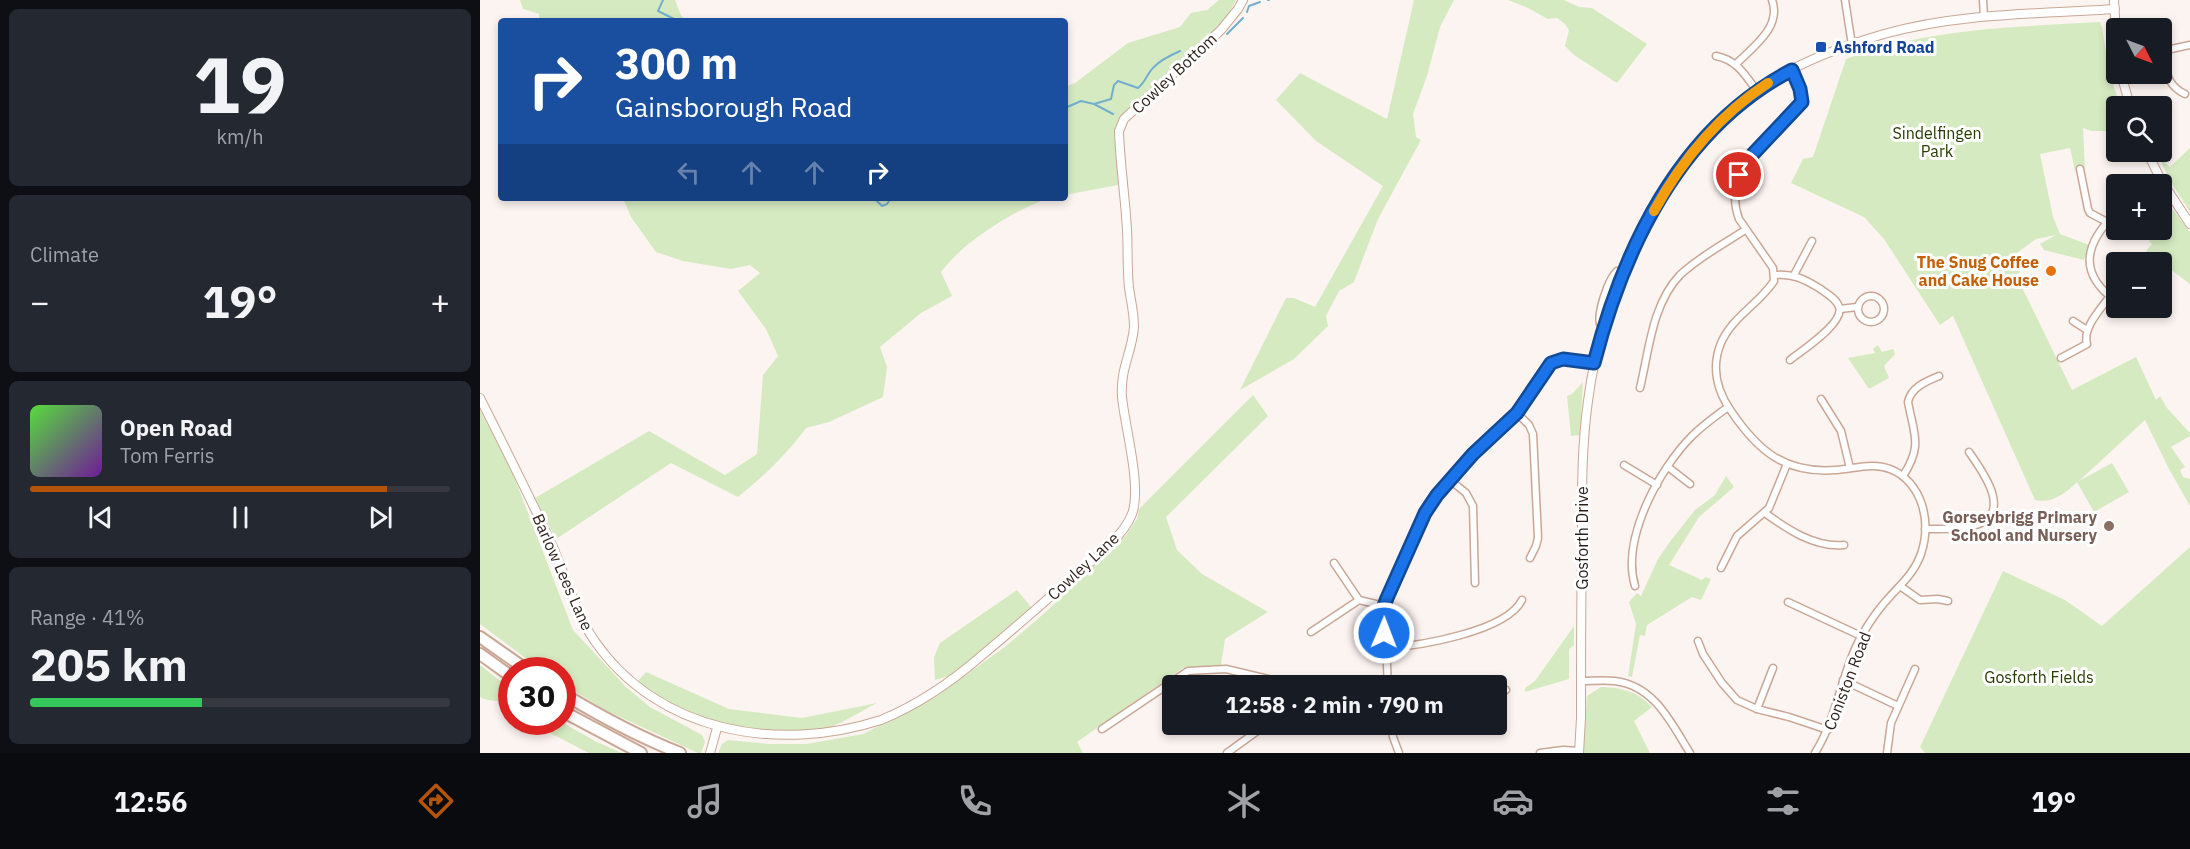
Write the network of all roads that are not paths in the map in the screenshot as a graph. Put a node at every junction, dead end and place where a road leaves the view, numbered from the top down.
1 (1243, 0) edge
2 (1772, 0) edge
3 (1845, 0) edge
4 (1983, 0) edge
5 (2114, 4) edge
6 (1984, 17) junction
7 (1852, 45) junction
8 (2190, 45) edge
9 (2172, 49) edge
10 (1716, 56) dead end
11 (1736, 64) junction
12 (1792, 70) junction
13 (2171, 84) edge
14 (1757, 91) junction
15 (2185, 94) dead end
16 (1119, 131) joint
17 (2080, 169) dead end
18 (2172, 201) edge
19 (2106, 221) edge
20 (2188, 222) edge
21 (2106, 224) edge
22 (1745, 230) junction
23 (1812, 241) dead end
24 (1775, 275) junction
25 (1794, 275) junction
26 (2106, 293) edge
27 (2106, 301) edge
28 (1857, 307) junction
29 (1840, 309) junction
30 (2073, 321) dead end
31 (2087, 330) junction
32 (2061, 358) dead end
33 (1790, 360) dead end
34 (1594, 363) junction
35 (1939, 376) dead end
36 (1641, 388) dead end
37 (480, 398) edge
38 (1821, 399) dead end
39 (1728, 407) junction
40 (1517, 413) junction
41 (1969, 452) dead end
42 (1787, 464) junction
43 (1624, 465) dead end
44 (1668, 467) junction
45 (1850, 468) junction
46 (1903, 476) junction
47 (1450, 480) junction
48 (1690, 484) dead end
49 (1657, 485) junction
50 (1765, 513) junction
51 (1925, 529) junction
52 (1844, 545) dead end
53 (1530, 558) dead end
54 (1334, 563) dead end
55 (1721, 568) dead end
56 (1475, 583) dead end
57 (1635, 586) dead end
58 (1900, 586) junction
59 (1359, 600) junction
60 (1522, 600) dead end
61 (1948, 601) dead end
62 (1788, 602) dead end
63 (1384, 606) junction
64 (1311, 632) dead end
65 (1862, 636) junction
66 (480, 637) edge
67 (1698, 641) dead end
68 (1385, 648) junction
69 (480, 654) edge
70 (508, 657) edge
71 (498, 668) edge
72 (1773, 668) dead end
73 (1915, 669) dead end
74 (1183, 675) edge
75 (1248, 675) edge
76 (1387, 675) edge
77 (1843, 680) junction
78 (1582, 681) junction
79 (1162, 689) edge
80 (576, 702) edge
81 (1898, 706) junction
82 (1757, 709) junction
83 (576, 718) edge
84 (717, 728) junction
85 (1102, 729) dead end
86 (1828, 730) junction
87 (1252, 735) edge
88 (1393, 735) edge
89 (710, 752) edge
90 (1579, 752) edge
91 (641, 753) edge
92 (680, 753) edge
93 (1227, 753) edge
94 (1399, 753) edge
95 (1540, 753) edge
96 (1690, 753) edge
97 (1815, 753) edge
98 (1887, 753) edge

1 - 16 street, Cowley Bottom
2 - 11 street
3 - 7 street
4 - 6 street
5 - 6 street, Gosforth Drive
6 - 7 street, Gosforth Drive
7 - 12 street, Gosforth Drive
8 - 9 street
10 - 11 street
11 - 14 street
12 - 14 street, Gosforth Drive
12 - 22 street
13 - 15 street
14 - 34 street, Gosforth Drive
16 - 84 street, Cowley Lane
17 - 19 street
18 - 20 street
21 - 26 street
22 - 24 street
22 - 36 street
23 - 25 street
24 - 25 street
24 - 39 street
25 - 29 street
27 - 31 street
28 - 28 street
28 - 29 street
29 - 33 street
30 - 31 street
31 - 32 street
34 - 40 street
34 - 78 street, Gosforth Drive
35 - 46 street
37 - 84 street, Barlow Lees Lane
38 - 45 street
39 - 42 street
39 - 44 street
40 - 47 street
40 - 53 street
41 - 51 street
42 - 45 street
42 - 50 street
43 - 49 street
44 - 48 street
44 - 49 street
45 - 46 street
46 - 51 street, Coniston Road
47 - 56 street
47 - 63 street
49 - 57 street
50 - 52 street
50 - 55 street
51 - 58 street, Coniston Road
54 - 59 street
58 - 61 street
58 - 65 street, Coniston Road
59 - 63 street
59 - 64 street
60 - 68 street
62 - 65 street
63 - 68 street
65 - 77 street, Coniston Road
66 - 70 highway
67 - 82 street
68 - 76 street
69 - 71 highway
72 - 82 street
73 - 81 street
74 - 75 street
77 - 81 street
77 - 86 street, Coniston Road
78 - 90 street, Gosforth Drive
78 - 96 street
79 - 85 street
80 - 92 highway
81 - 98 street
82 - 86 street
83 - 91 highway
84 - 89 street
86 - 97 street, Coniston Road
87 - 93 street
88 - 94 street
90 - 95 street

